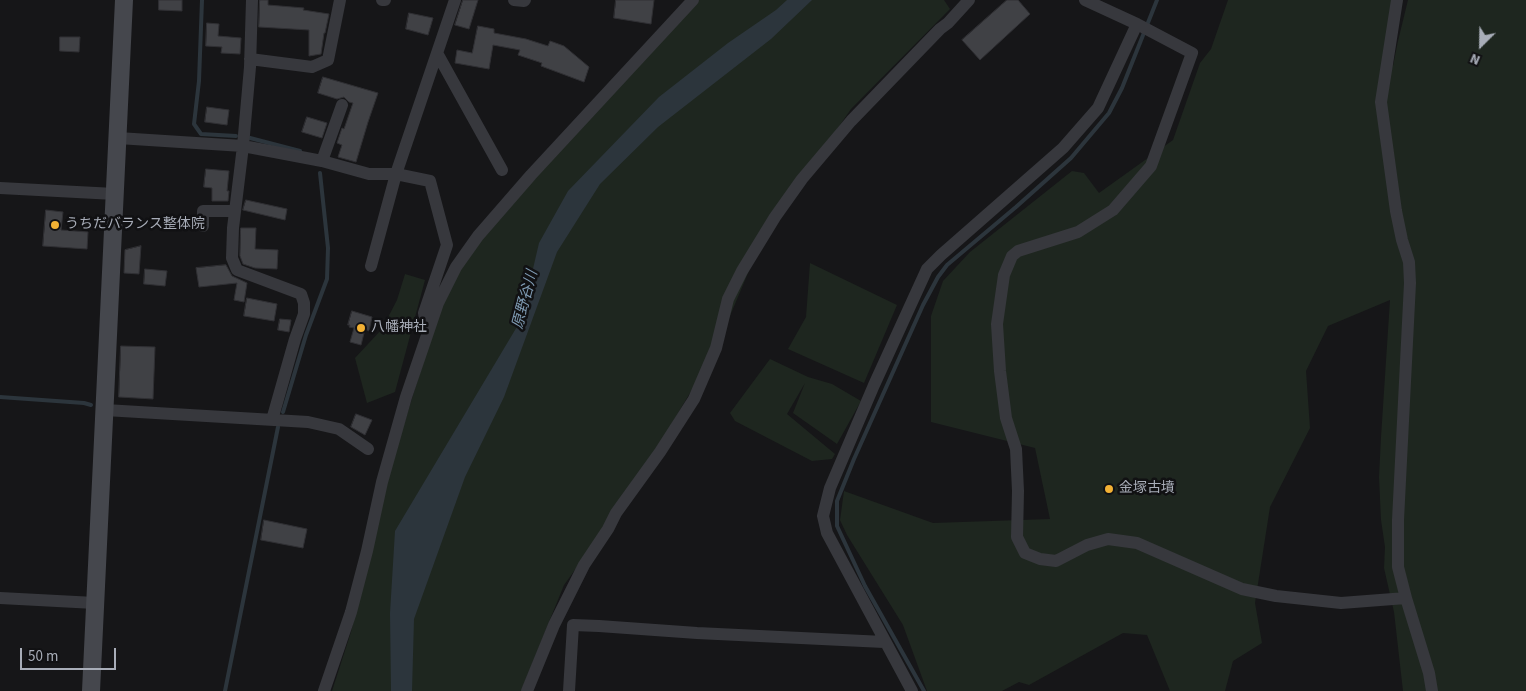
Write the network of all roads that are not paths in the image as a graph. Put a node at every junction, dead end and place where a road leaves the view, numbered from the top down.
1 (124, 0) edge
2 (252, 0) edge
3 (340, 0) edge
4 (455, 0) edge
5 (514, 0) edge
6 (525, 0) edge
7 (694, 0) edge
8 (969, 0) edge
9 (1085, 0) edge
10 (1397, 0) edge
11 (1136, 24) junction
12 (437, 53) junction
13 (250, 59) junction
14 (342, 105) dead end
15 (118, 138) junction
16 (243, 146) junction
17 (322, 160) junction
18 (502, 170) dead end
19 (396, 174) junction
20 (0, 188) edge
21 (115, 194) junction
22 (235, 211) junction
23 (203, 226) dead end
24 (371, 266) dead end
25 (427, 333) junction
26 (105, 410) junction
27 (272, 420) junction
28 (368, 449) dead end
29 (0, 598) edge
30 (1406, 598) junction
31 (95, 603) junction
32 (884, 642) junction
33 (335, 658) junction
34 (91, 691) edge
35 (317, 691) edge
36 (324, 691) edge
37 (527, 691) edge
38 (569, 691) edge
39 (912, 691) edge
40 (1432, 691) edge

1 - 15 street
2 - 13 street
3 - 13 street
4 - 12 street
5 - 6 street
7 - 25 street
8 - 37 street
9 - 11 street
10 - 30 street
11 - 30 street
11 - 32 street
12 - 18 street
12 - 19 street
13 - 16 street
14 - 17 street
15 - 16 street
15 - 21 street
16 - 17 street
16 - 22 street
17 - 19 street
19 - 24 street
19 - 25 street
20 - 21 street
21 - 26 street
22 - 23 street
22 - 27 street
25 - 33 street
26 - 27 street
26 - 31 street
27 - 28 street
29 - 31 street
30 - 40 street
31 - 34 street
32 - 38 street
32 - 39 street
33 - 35 street
33 - 36 street

